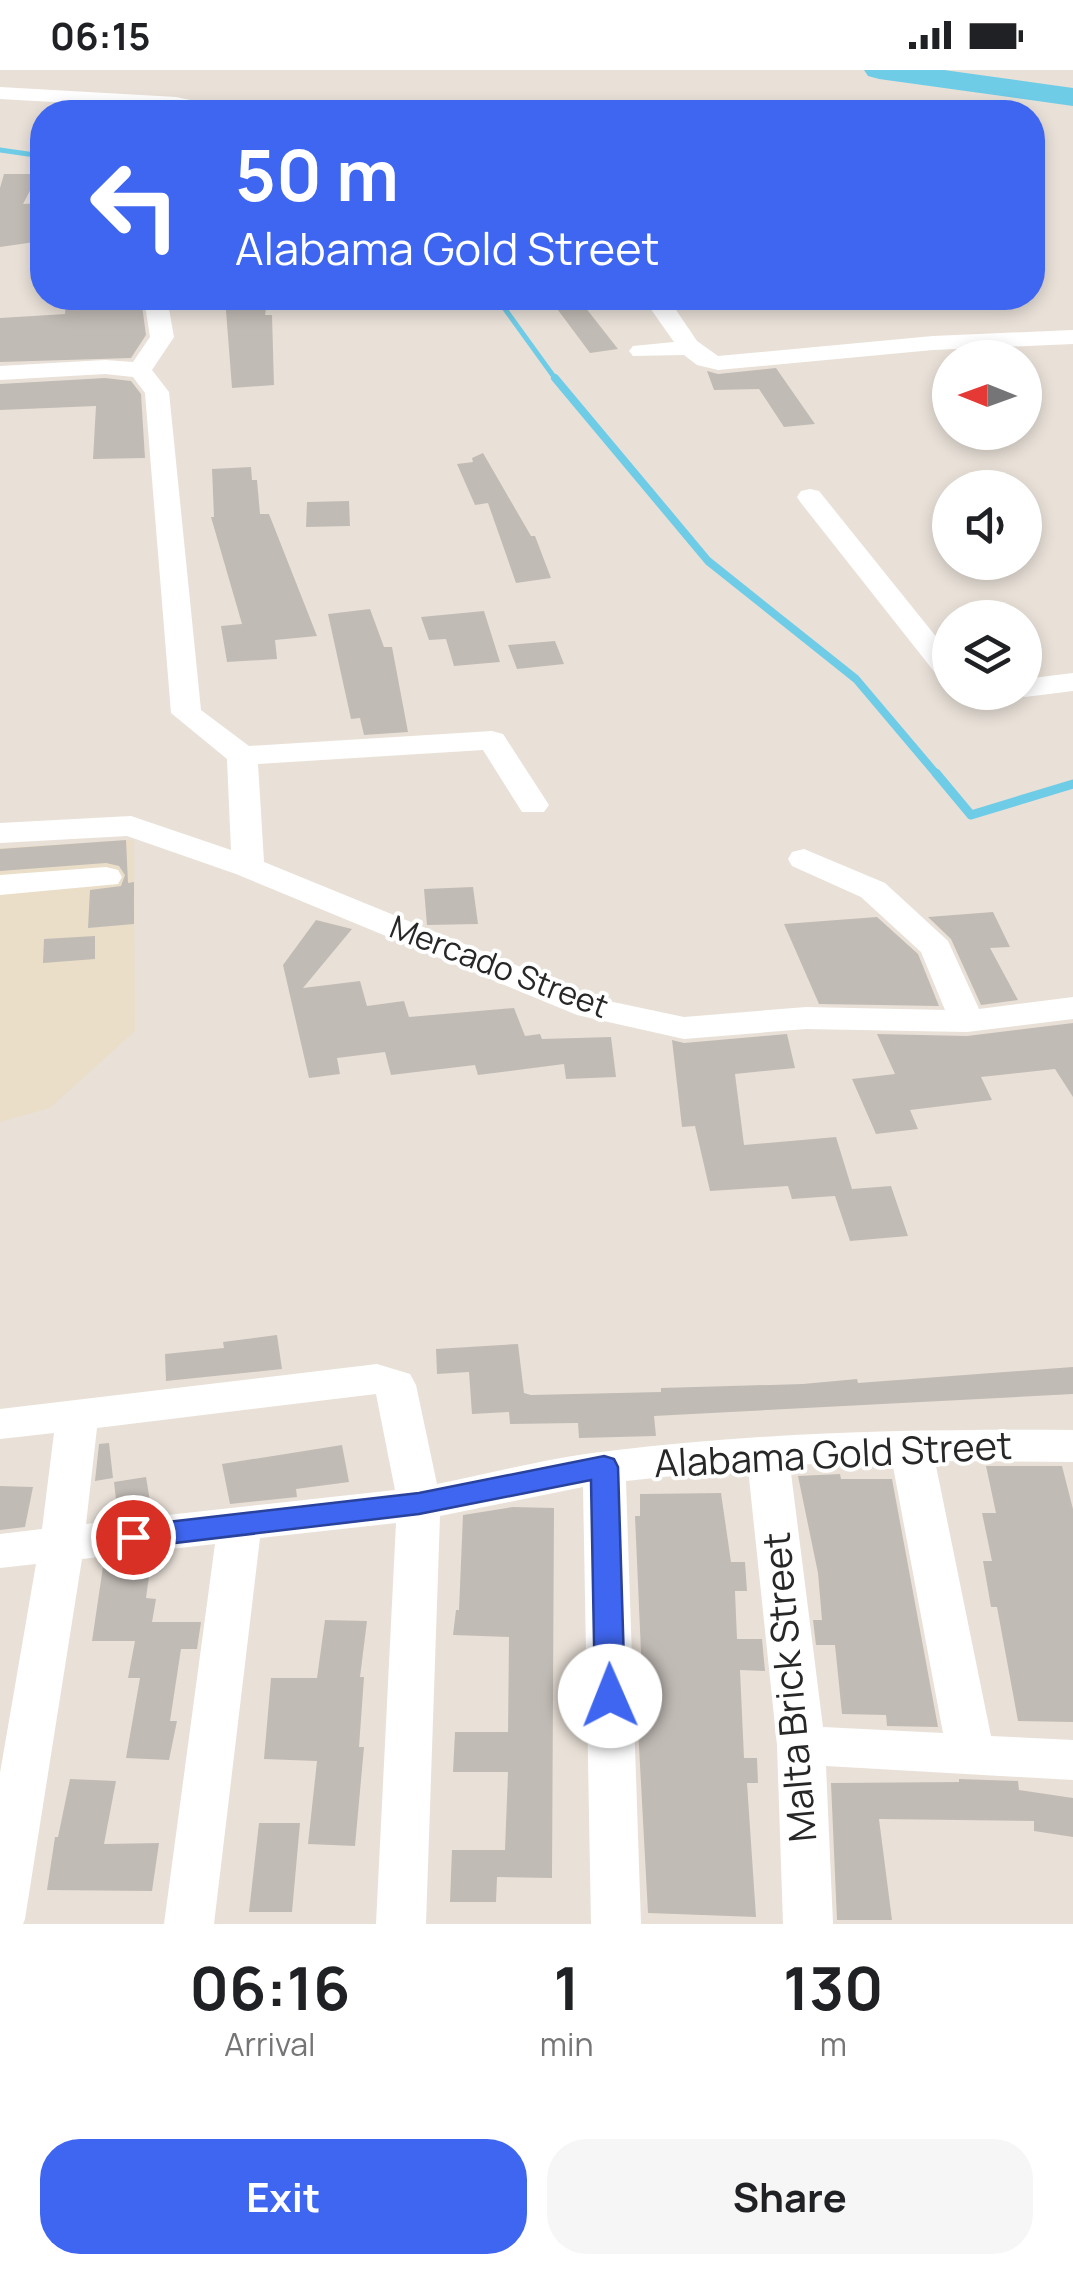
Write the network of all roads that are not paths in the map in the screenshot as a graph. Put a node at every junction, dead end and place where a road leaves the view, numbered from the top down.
1 (0, 93) edge
2 (33, 100) edge
3 (158, 310) edge
4 (666, 310) edge
5 (1073, 337) edge
6 (687, 348) junction
7 (641, 351) dead end
8 (140, 370) junction
9 (0, 373) edge
10 (810, 497) dead end
11 (932, 650) edge
12 (1073, 682) edge
13 (1042, 686) edge
14 (242, 756) junction
15 (533, 805) dead end
16 (0, 833) edge
17 (804, 859) dead end
18 (248, 867) junction
19 (106, 877) dead end
20 (0, 885) edge
21 (1073, 1008) edge
22 (967, 1020) junction
23 (77, 1415) junction
24 (0, 1424) edge
25 (910, 1445) junction
26 (1073, 1446) edge
27 (767, 1450) junction
28 (604, 1467) junction
29 (419, 1504) junction
30 (240, 1525) junction
31 (62, 1544) junction
32 (0, 1551) edge
33 (801, 1744) junction
34 (971, 1754) junction
35 (1073, 1760) edge
36 (0, 1919) edge
37 (189, 1924) edge
38 (401, 1924) edge
39 (616, 1924) edge
40 (808, 1924) edge

1 - 2 street
3 - 8 street
4 - 6 street
5 - 6 street
6 - 7 street
8 - 9 street
8 - 14 street
10 - 11 street
12 - 13 street
14 - 15 street
14 - 18 street
16 - 18 street, Mercado Street
17 - 22 street
18 - 22 street, Mercado Street
19 - 20 street
21 - 22 street, Mercado Street
23 - 24 street
23 - 29 street
23 - 31 street
25 - 26 street, Alabama Gold Street
25 - 27 street, Alabama Gold Street
25 - 34 street
27 - 28 street, Alabama Gold Street
27 - 33 street, Malta Brick Street
28 - 29 street, Alabama Gold Street
28 - 39 street
29 - 30 street, Alabama Gold Street
29 - 38 street
30 - 31 street, Alabama Gold Street
30 - 37 street
31 - 32 street, Alabama Gold Street
31 - 36 street
33 - 34 street
33 - 40 street, Malta Brick Street
34 - 35 street

